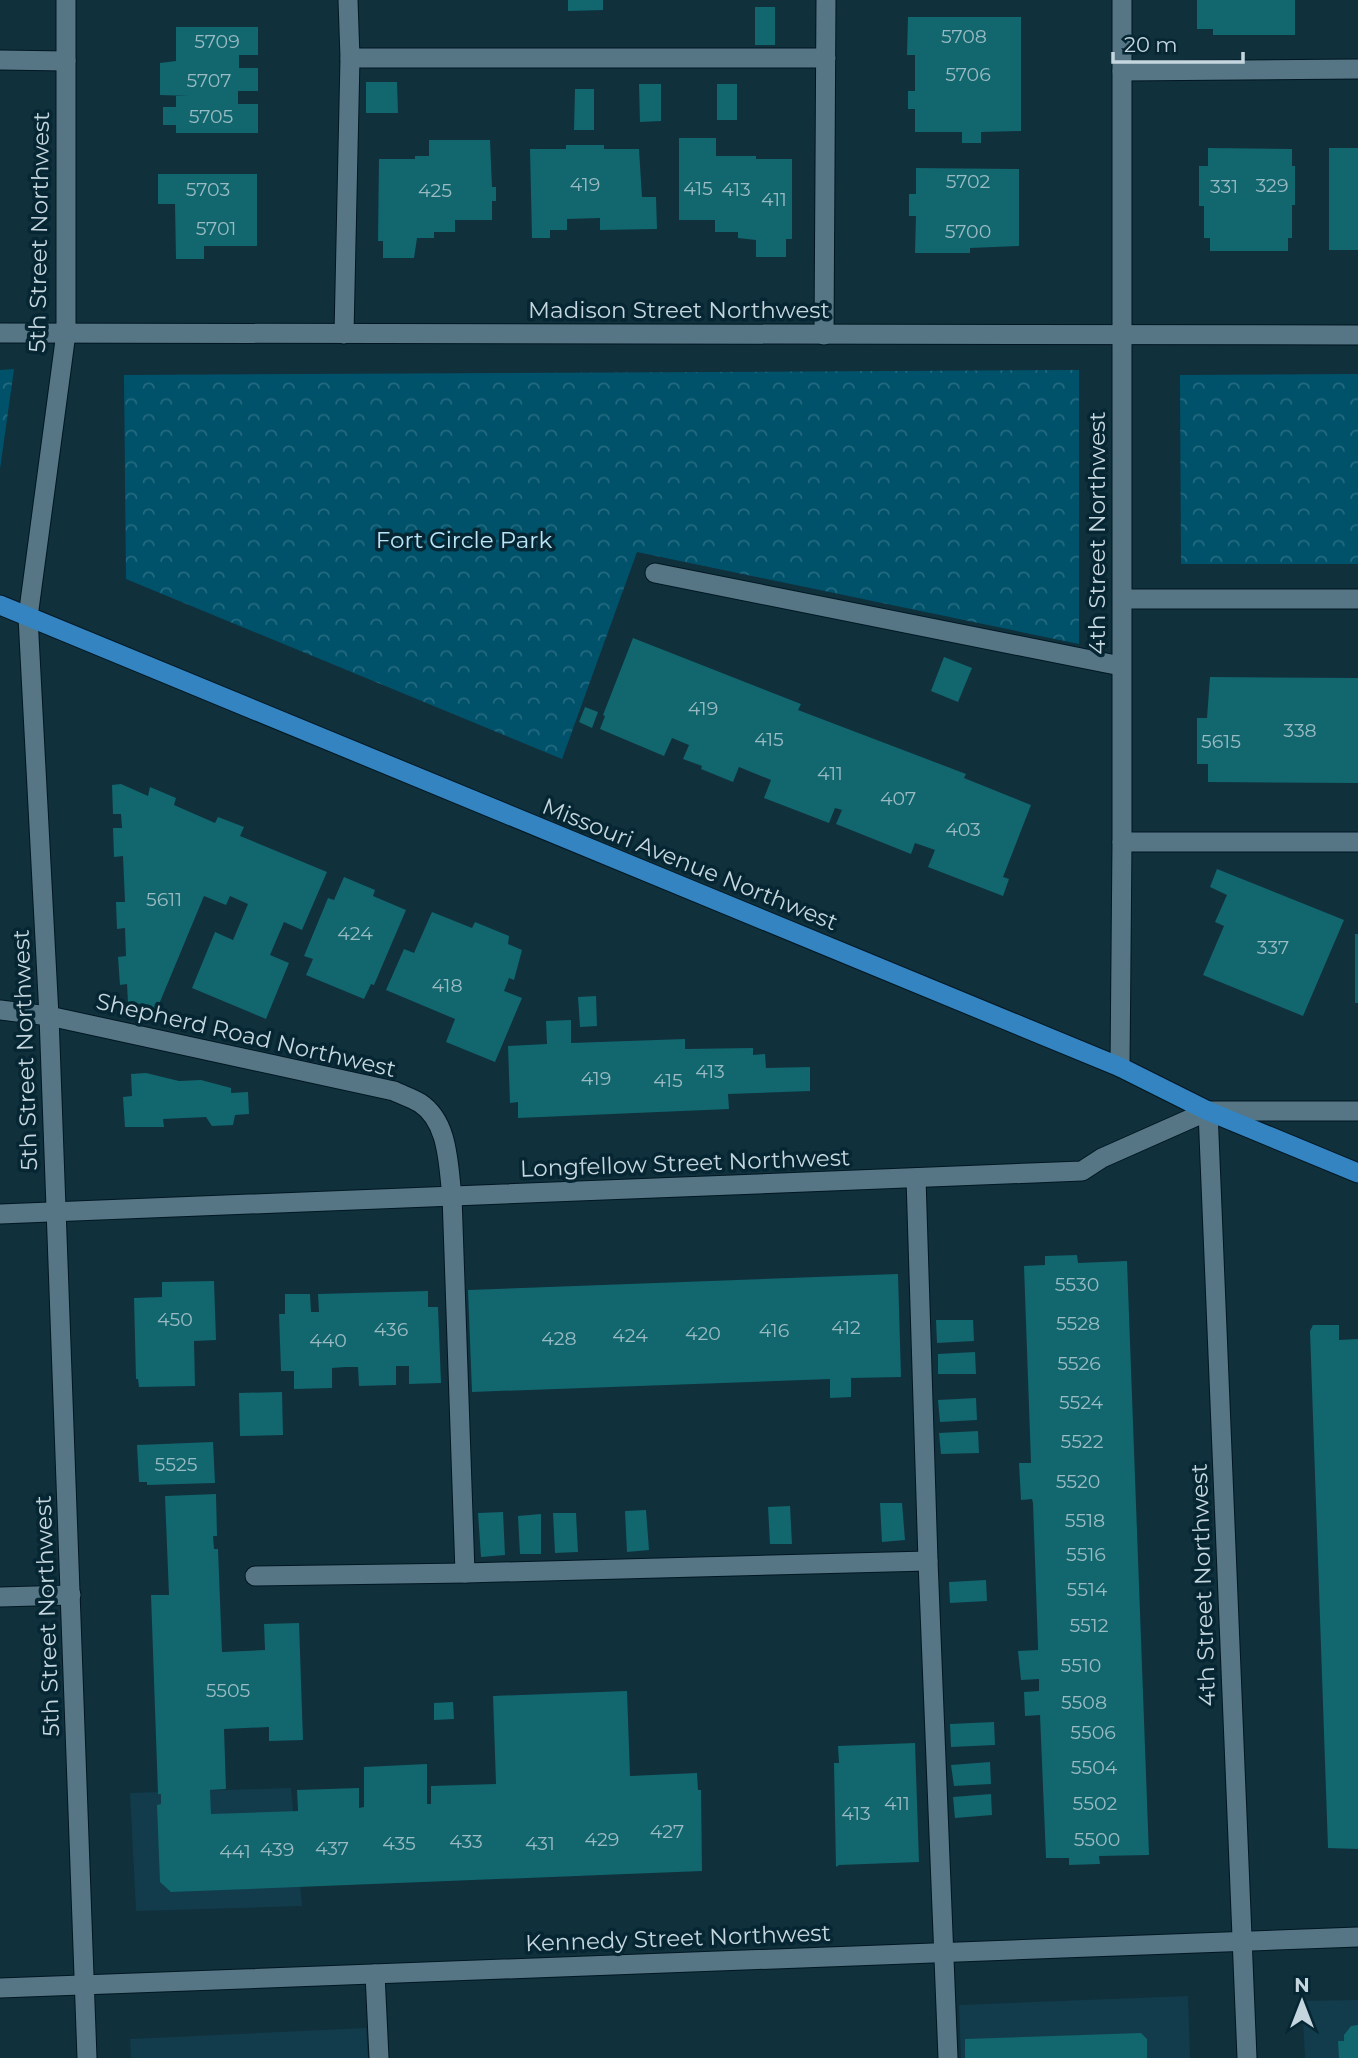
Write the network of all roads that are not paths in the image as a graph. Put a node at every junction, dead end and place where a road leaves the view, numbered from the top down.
1 (66, 0) edge
2 (348, 0) edge
3 (827, 0) edge
4 (1122, 0) edge
5 (350, 58) junction
6 (826, 58) junction
7 (0, 60) edge
8 (66, 61) junction
9 (1358, 69) edge
10 (1122, 71) junction
11 (0, 333) edge
12 (66, 334) junction
13 (344, 334) junction
14 (824, 335) junction
15 (1122, 335) junction
16 (1358, 335) edge
17 (655, 573) dead end
18 (1123, 598) junction
19 (1358, 599) edge
20 (0, 605) edge
21 (28, 617) junction
22 (1121, 666) junction
23 (1122, 842) junction
24 (1358, 842) edge
25 (0, 1010) edge
26 (49, 1016) junction
27 (1119, 1067) junction
28 (1208, 1111) junction
29 (1358, 1111) edge
30 (1358, 1173) edge
31 (916, 1178) junction
32 (452, 1196) junction
33 (57, 1212) junction
34 (0, 1214) edge
35 (928, 1561) junction
36 (465, 1573) junction
37 (254, 1576) dead end
38 (71, 1595) junction
39 (0, 1597) edge
40 (1358, 1937) edge
41 (1242, 1941) junction
42 (943, 1952) junction
43 (375, 1974) junction
44 (85, 1984) junction
45 (0, 1988) edge
46 (87, 2058) edge
47 (379, 2058) edge
48 (948, 2058) edge
49 (1247, 2058) edge

1 - 8 street, 5th Street Northwest
2 - 5 street
3 - 6 street
4 - 10 street, 4th Street Northwest
5 - 6 street
5 - 13 street
6 - 14 street
7 - 8 street
8 - 12 street, 5th Street Northwest
9 - 10 street
10 - 15 street, 4th Street Northwest
11 - 12 street, Madison Street Northwest
12 - 13 street, Madison Street Northwest
12 - 21 street, 5th Street Northwest
13 - 14 street, Madison Street Northwest
14 - 15 street, Madison Street Northwest
15 - 16 street, Madison Street Northwest
15 - 18 street, 4th Street Northwest
17 - 22 street
18 - 19 street
18 - 22 street, 4th Street Northwest
20 - 21 main road, Missouri Avenue Northwest
21 - 26 street, 5th Street Northwest
21 - 27 main road, Missouri Avenue Northwest
22 - 23 street, 4th Street Northwest
23 - 24 street
23 - 27 street, 4th Street Northwest
25 - 26 street, Shepherd Road Northwest
26 - 32 street, Shepherd Road Northwest
26 - 33 street, 5th Street Northwest
27 - 28 main road, Missouri Avenue Northwest
28 - 29 street, Longfellow Street Northwest
28 - 30 main road, Missouri Avenue Northwest
28 - 31 street, Longfellow Street Northwest
28 - 41 street, 4th Street Northwest
31 - 32 street, Longfellow Street Northwest
31 - 35 street
32 - 33 street, Longfellow Street Northwest
32 - 36 street, Shepherd Road Northwest
33 - 34 street, Longfellow Street Northwest
33 - 38 street, 5th Street Northwest
35 - 36 street
35 - 42 street
36 - 37 street
38 - 39 street
38 - 44 street, 5th Street Northwest
40 - 41 street, Kennedy Street Northwest
41 - 42 street, Kennedy Street Northwest
41 - 49 street, 4th Street Northwest
42 - 43 street, Kennedy Street Northwest
42 - 48 street
43 - 44 street, Kennedy Street Northwest
43 - 47 street
44 - 45 street, Kennedy Street Northwest
44 - 46 street, 5th Street Northwest

